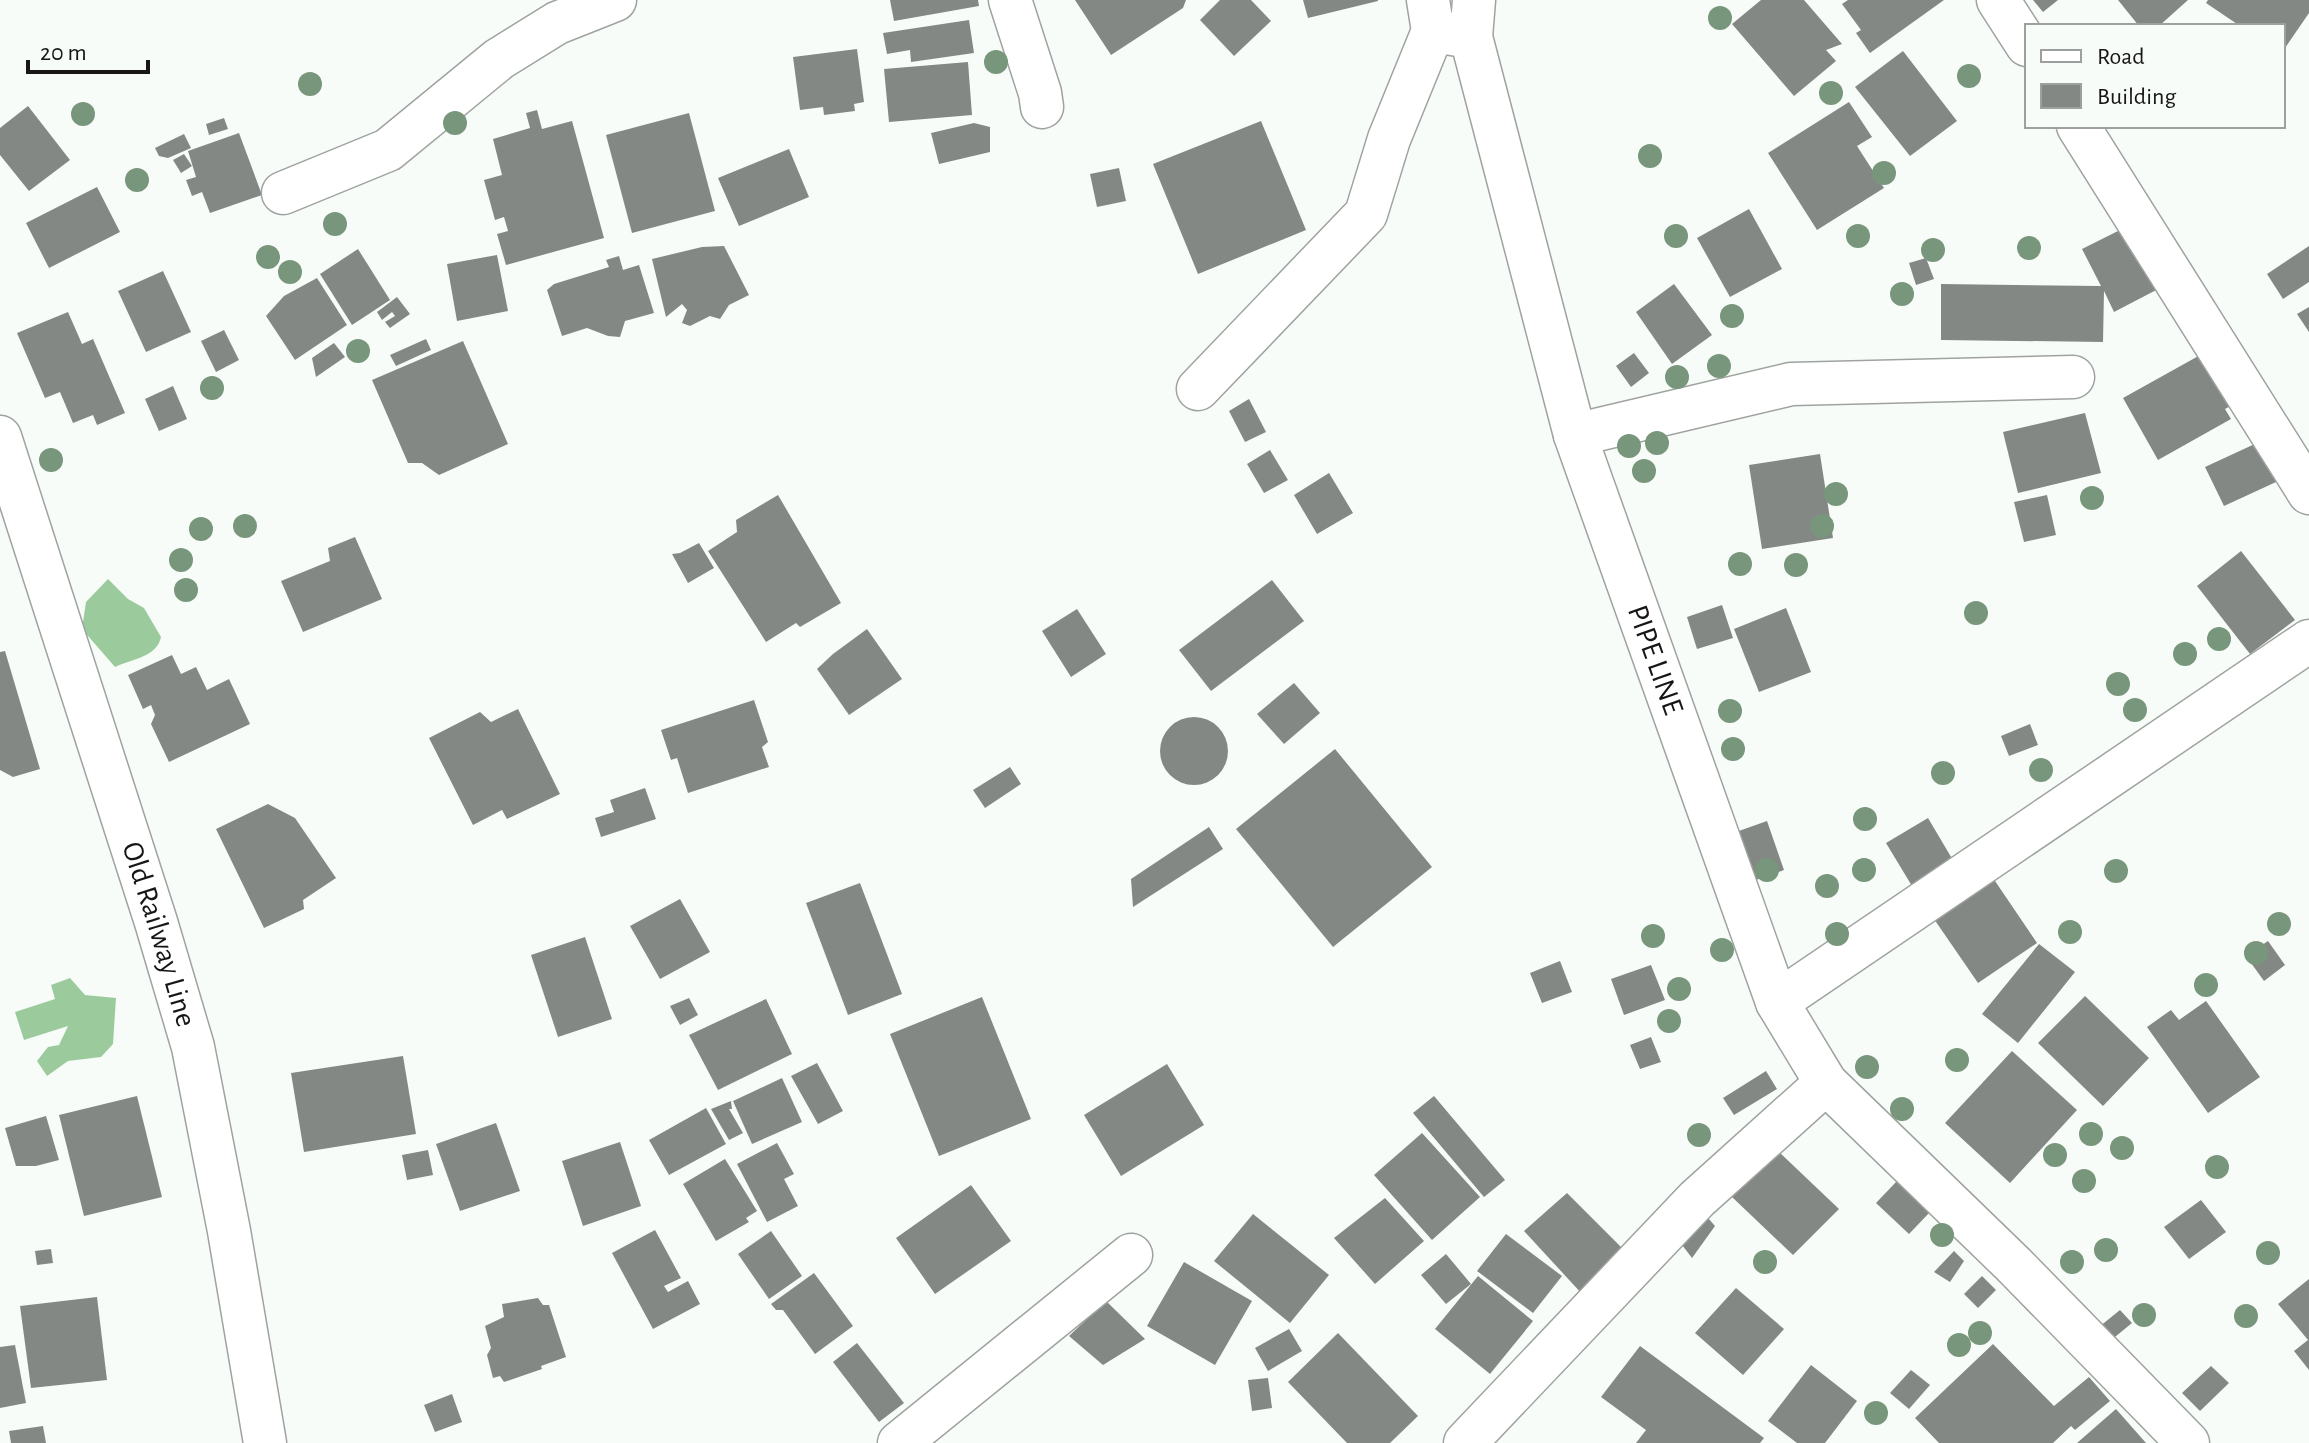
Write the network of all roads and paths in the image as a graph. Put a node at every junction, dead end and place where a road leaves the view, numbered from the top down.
1 (615, 0) edge
2 (1010, 0) edge
3 (1998, 0) edge
4 (1452, 17) edge
5 (2025, 42) edge
6 (1042, 107) dead end
7 (2079, 128) edge
8 (283, 193) dead end
9 (2073, 377) dead end
10 (1198, 389) dead end
11 (1575, 435) junction
12 (0, 437) edge
13 (2309, 493) edge
14 (2309, 641) edge
15 (1777, 1002) junction
16 (1826, 1083) junction
17 (1131, 1255) dead end
18 (265, 1443) edge
19 (899, 1443) edge
20 (1465, 1443) edge
21 (2188, 1443) edge

1 - 8 street
2 - 6 street
3 - 5 street
4 - 10 street
4 - 11 street, PIPE LINE
7 - 13 street
9 - 11 street
11 - 15 street, PIPE LINE
12 - 18 street, Old Railway Line
14 - 15 street
15 - 16 street, PIPE LINE
16 - 20 street
16 - 21 street, PIPE LINE
17 - 19 street

